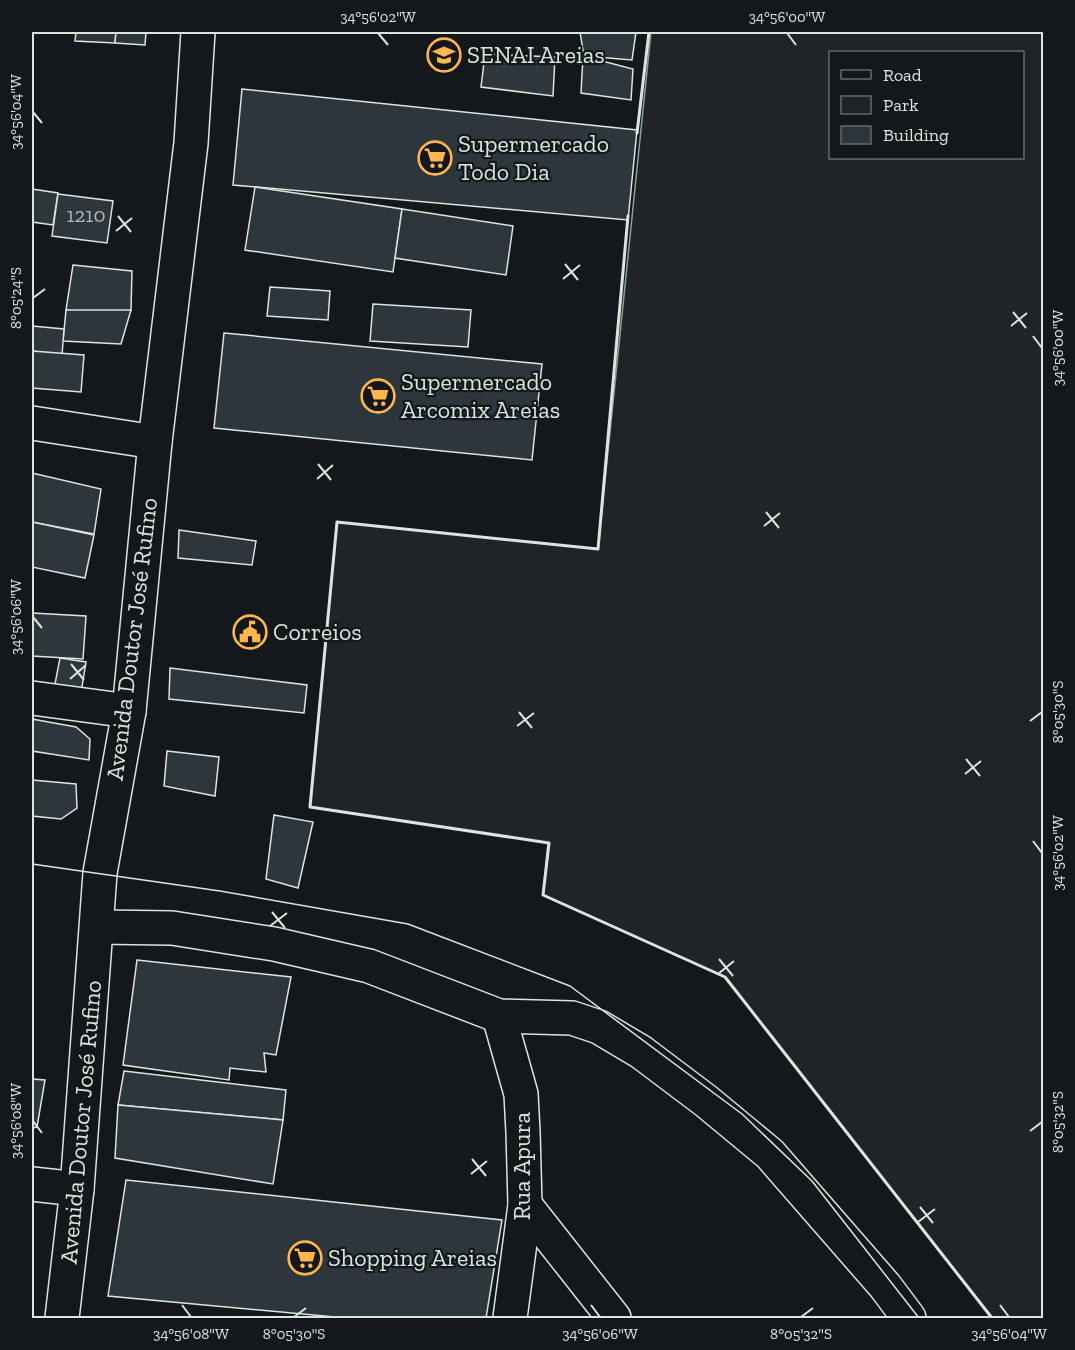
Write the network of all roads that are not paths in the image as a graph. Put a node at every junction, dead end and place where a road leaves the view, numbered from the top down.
1 (198, 32) edge
2 (32, 423) edge
3 (155, 442) junction
4 (32, 698) edge
5 (129, 711) junction
6 (98, 927) junction
7 (499, 1016) junction
8 (32, 1184) edge
9 (77, 1189) junction
10 (525, 1205) junction
11 (62, 1318) edge
12 (510, 1318) edge
13 (614, 1318) edge
14 (909, 1318) edge

1 - 3 street, Avenida Doutor José Rufino
2 - 3 street
3 - 5 street, Avenida Doutor José Rufino
4 - 5 street
5 - 6 street, Avenida Doutor José Rufino
6 - 7 street
6 - 9 street, Avenida Doutor José Rufino
7 - 10 street, Rua Apura
7 - 14 street
8 - 9 street
9 - 11 street, Avenida Doutor José Rufino
10 - 12 street, Rua Apura
10 - 13 street

